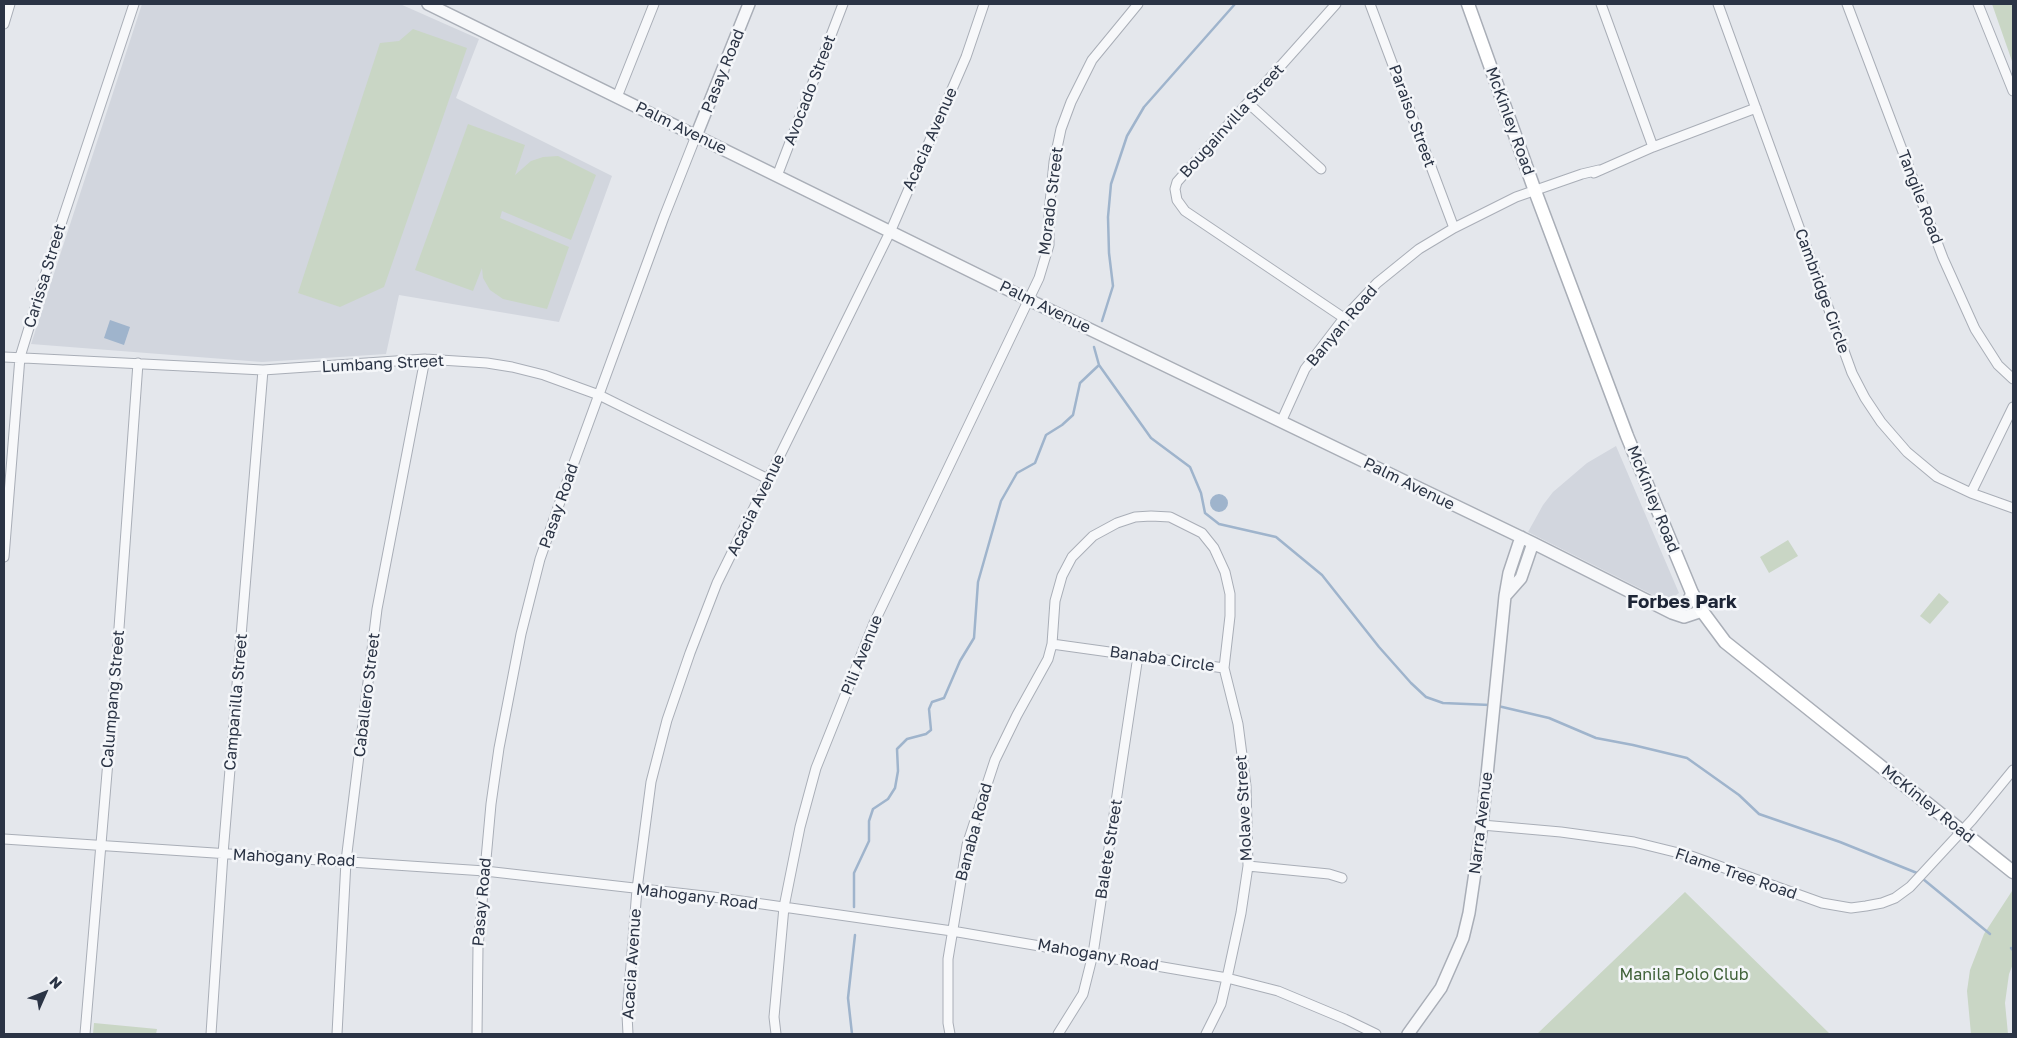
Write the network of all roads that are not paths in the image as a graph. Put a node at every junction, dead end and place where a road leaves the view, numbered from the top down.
1 (10, 4) edge
2 (134, 4) edge
3 (428, 4) edge
4 (654, 4) edge
5 (749, 4) edge
6 (843, 4) edge
7 (984, 4) edge
8 (1138, 4) edge
9 (1336, 4) edge
10 (1370, 4) edge
11 (1468, 4) edge
12 (1602, 4) edge
13 (1718, 4) edge
14 (1847, 4) edge
15 (1978, 4) edge
16 (4, 24) edge
17 (2013, 91) edge
18 (617, 97) junction
19 (1248, 104) junction
20 (1756, 108) junction
21 (696, 136) junction
22 (1653, 147) junction
23 (1321, 169) dead end
24 (777, 176) junction
25 (1535, 191) junction
26 (1454, 228) junction
27 (891, 230) junction
28 (1028, 300) junction
29 (1344, 318) junction
30 (4, 357) edge
31 (20, 357) junction
32 (425, 359) junction
33 (138, 363) junction
34 (263, 370) junction
35 (2013, 378) edge
36 (599, 395) junction
37 (2013, 407) edge
38 (1281, 422) junction
39 (768, 479) junction
40 (1971, 494) junction
41 (2013, 508) edge
42 (1521, 538) junction
43 (1533, 543) junction
44 (4, 557) edge
45 (1692, 593) junction
46 (1505, 596) junction
47 (1663, 607) junction
48 (1702, 611) junction
49 (1052, 644) junction
50 (1138, 656) junction
51 (1224, 668) junction
52 (2013, 770) edge
53 (1482, 825) junction
54 (1962, 831) junction
55 (4, 839) edge
56 (100, 845) junction
57 (223, 854) junction
58 (346, 861) junction
59 (1248, 866) junction
60 (484, 871) junction
61 (2013, 872) edge
62 (1342, 878) dead end
63 (637, 890) junction
64 (784, 908) junction
65 (952, 931) junction
66 (1093, 954) junction
67 (1227, 978) junction
68 (85, 1034) edge
69 (210, 1034) edge
70 (337, 1034) edge
71 (477, 1034) edge
72 (628, 1034) edge
73 (776, 1034) edge
74 (950, 1034) edge
75 (1058, 1034) edge
76 (1206, 1034) edge
77 (1376, 1034) edge
78 (1408, 1034) edge

1 - 16 street
2 - 31 street, Carissa Street
3 - 18 street, Palm Avenue
4 - 18 street
5 - 21 street, Pasay Road
6 - 24 street, Avocado Street
7 - 27 street, Acacia Avenue
8 - 28 street, Morado Street
9 - 19 street, Bougainvilla Street
10 - 26 street, Paraiso Street
11 - 25 main road, McKinley Road
12 - 22 street
13 - 20 street, Cambridge Circle
14 - 35 street, Tangile Road
15 - 17 street
18 - 21 street, Palm Avenue
19 - 23 street
19 - 29 street, Bougainvilla Street
20 - 22 street, Banyan Road
20 - 40 street, Cambridge Circle
21 - 24 street, Palm Avenue
21 - 36 street, Pasay Road
22 - 25 street, Banyan Road
24 - 27 street, Palm Avenue
25 - 26 street, Banyan Road
25 - 45 main road, McKinley Road
26 - 29 street, Banyan Road
27 - 28 street, Palm Avenue
27 - 39 street, Acacia Avenue
28 - 38 street, Palm Avenue
28 - 64 street, Pili Avenue
29 - 38 street, Banyan Road
30 - 31 street, Lumbang Street
31 - 33 street, Lumbang Street
31 - 44 street, Carissa Street
32 - 34 street, Lumbang Street
32 - 36 street, Lumbang Street
32 - 58 street, Caballero Street
33 - 34 street, Lumbang Street
33 - 56 street, Calumpang Street
34 - 57 street, Campanilla Street
36 - 39 street, Lumbang Street
36 - 60 street, Pasay Road
37 - 40 street
38 - 42 street, Palm Avenue
39 - 63 street, Acacia Avenue
40 - 41 street, Cambridge Circle
42 - 43 street, Palm Avenue
42 - 46 street, Narra Avenue
43 - 46 street
43 - 47 street, Palm Avenue
45 - 47 street
45 - 48 main road, McKinley Road
46 - 53 street, Narra Avenue
47 - 48 street, Palm Avenue
48 - 54 main road, McKinley Road
49 - 50 street, Banaba Circle
49 - 51 street, Banaba Circle
49 - 65 street, Banaba Road
50 - 51 street, Banaba Circle
50 - 66 street, Balete Street
51 - 59 street, Molave Street
52 - 54 street, Flame Tree Road
53 - 54 street, Flame Tree Road
53 - 78 street, Narra Avenue
54 - 61 main road, McKinley Road
55 - 56 street, Mahogany Road
56 - 57 street, Mahogany Road
56 - 68 street, Calumpang Street
57 - 58 street, Mahogany Road
57 - 69 street, Campanilla Street
58 - 60 street, Mahogany Road
58 - 70 street, Caballero Street
59 - 62 street
59 - 67 street, Molave Street
60 - 63 street, Mahogany Road
60 - 71 street, Pasay Road
63 - 64 street, Mahogany Road
63 - 72 street, Acacia Avenue
64 - 65 street, Mahogany Road
64 - 73 street, Pili Avenue
65 - 66 street, Mahogany Road
65 - 74 street, Banaba Road
66 - 67 street, Mahogany Road
66 - 75 street, Balete Street
67 - 76 street, Molave Street
67 - 77 street, Mahogany Road

